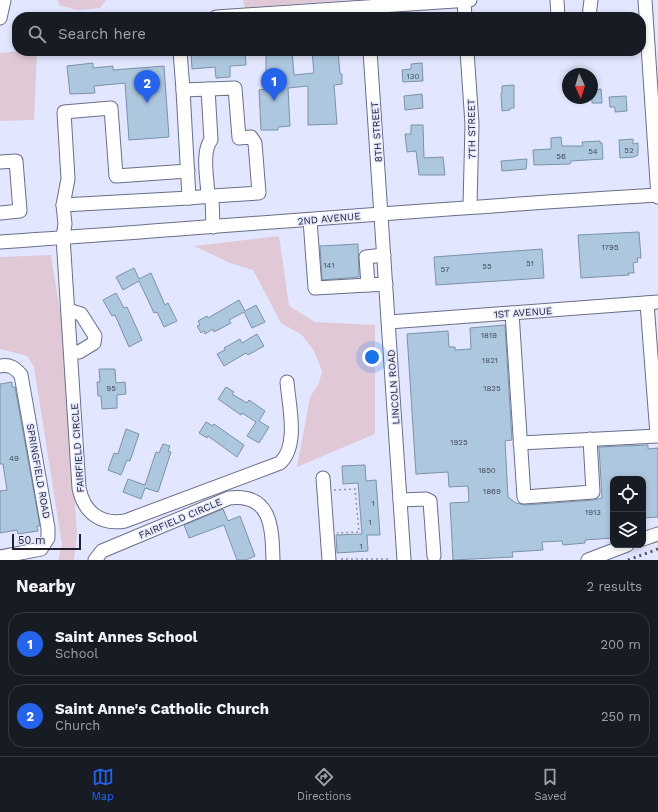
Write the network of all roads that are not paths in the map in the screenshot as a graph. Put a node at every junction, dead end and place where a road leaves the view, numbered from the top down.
1 (4, 0) edge
2 (464, 0) edge
3 (470, 0) edge
4 (557, 0) edge
5 (591, 0) edge
6 (645, 0) edge
7 (369, 8) edge
8 (301, 12) edge
9 (465, 12) edge
10 (558, 12) edge
11 (590, 12) edge
12 (646, 12) edge
13 (646, 15) edge
14 (0, 18) edge
15 (180, 56) edge
16 (370, 56) edge
17 (467, 56) edge
18 (208, 89) junction
19 (182, 90) junction
20 (0, 162) edge
21 (188, 171) junction
22 (658, 196) edge
23 (210, 197) junction
24 (189, 198) junction
25 (63, 205) junction
26 (470, 206) junction
27 (0, 213) edge
28 (382, 214) junction
29 (310, 220) junction
30 (213, 227) junction
31 (63, 238) junction
32 (0, 242) edge
33 (384, 255) junction
34 (386, 284) junction
35 (368, 285) junction
36 (653, 303) edge
37 (68, 310) junction
38 (512, 313) junction
39 (389, 322) junction
40 (70, 352) junction
41 (655, 361) edge
42 (0, 366) edge
43 (287, 382) dead end
44 (656, 396) edge
45 (658, 435) edge
46 (590, 439) junction
47 (520, 443) junction
48 (324, 485) road end
49 (400, 500) junction
50 (658, 534) edge
51 (646, 538) edge
52 (619, 548) edge
53 (434, 556) dead end
54 (0, 557) edge
55 (95, 560) edge
56 (273, 560) edge
57 (329, 560) edge
58 (404, 560) edge
59 (588, 560) edge

1 - 14 street
2 - 3 street
2 - 7 street
2 - 9 street
4 - 10 street
5 - 11 street
6 - 12 street
7 - 8 street
13 - 22 street
15 - 19 street
16 - 28 street, 8TH STREET
17 - 26 street, 7TH STREET
18 - 19 street
18 - 23 street
18 - 23 street
19 - 21 street
20 - 27 street
21 - 24 street
21 - 25 street, FAIRFIELD CIRCLE
22 - 26 street, 2ND AVENUE
23 - 24 street
23 - 30 street
24 - 25 street
25 - 31 street, FAIRFIELD CIRCLE
26 - 28 street, 2ND AVENUE
28 - 29 street, 2ND AVENUE
28 - 33 street, LINCOLN ROAD
29 - 30 street, 2ND AVENUE
29 - 35 street
30 - 31 street, 2ND AVENUE
31 - 32 street, 2ND AVENUE
31 - 37 street, FAIRFIELD CIRCLE
33 - 34 street, LINCOLN ROAD
33 - 35 street
34 - 35 street
34 - 39 street, LINCOLN ROAD
36 - 38 street, 1ST AVENUE
36 - 41 street
37 - 40 street, FAIRFIELD CIRCLE
37 - 40 street
38 - 39 street, 1ST AVENUE
38 - 47 street
39 - 49 street, LINCOLN ROAD
40 - 43 street, FAIRFIELD CIRCLE
41 - 44 street
42 - 54 street, SPRINGFIELD ROAD
44 - 45 street
45 - 46 street
46 - 47 street
46 - 47 street
48 - 57 street
49 - 53 street
49 - 58 street, LINCOLN ROAD
50 - 51 street
52 - 59 street
55 - 56 street, FAIRFIELD CIRCLE

